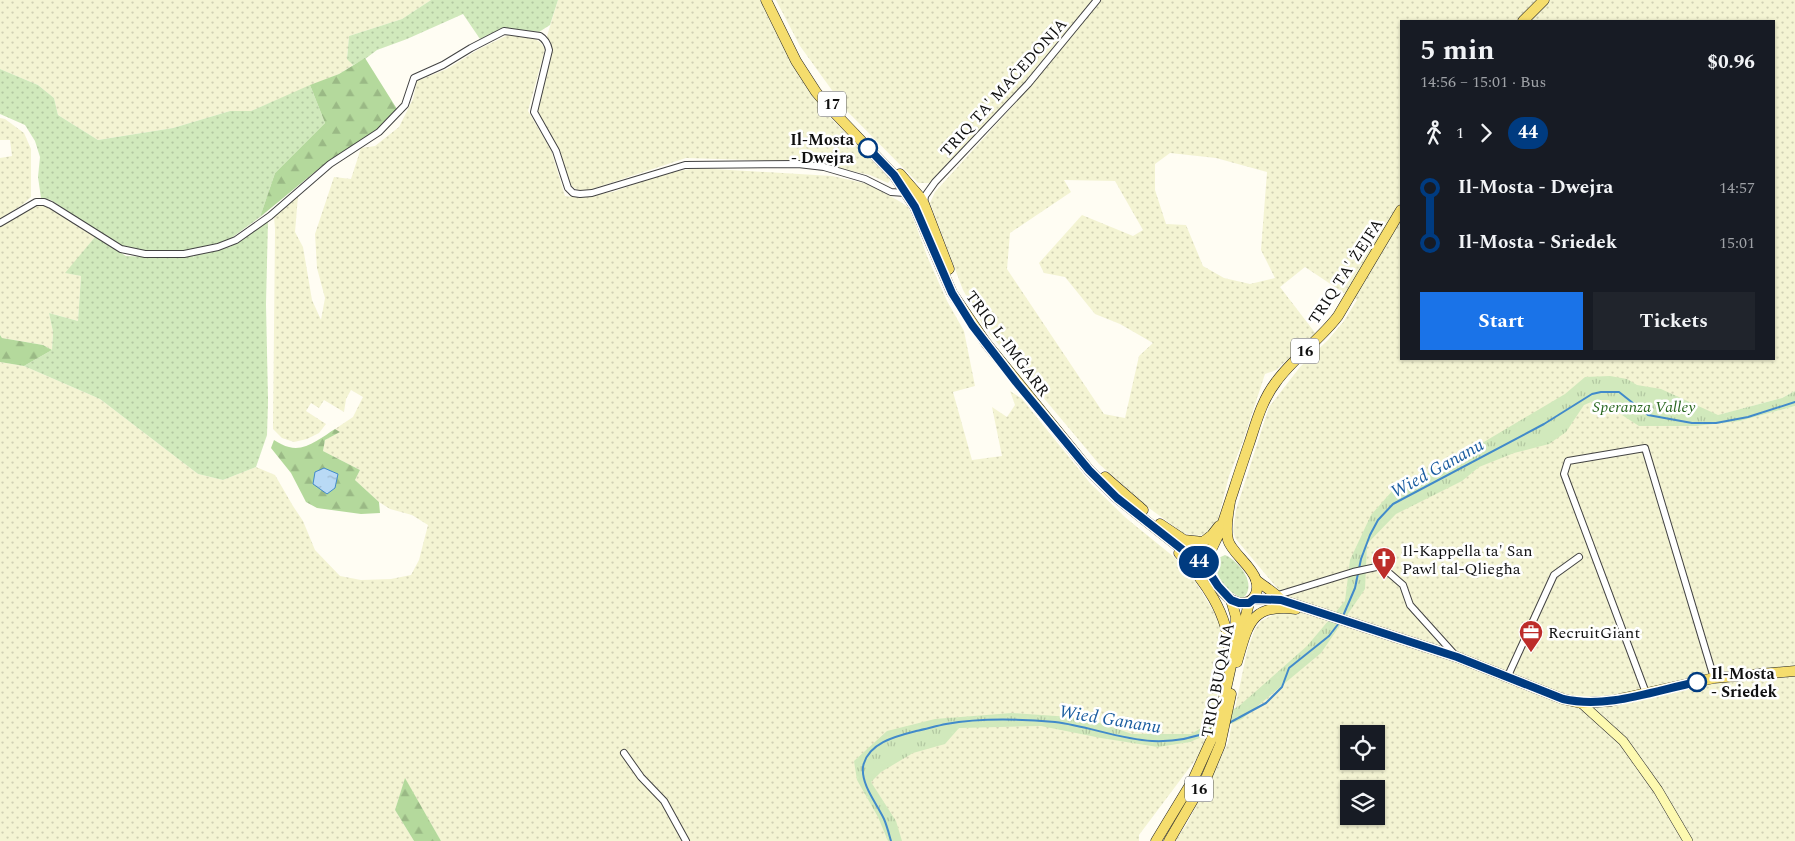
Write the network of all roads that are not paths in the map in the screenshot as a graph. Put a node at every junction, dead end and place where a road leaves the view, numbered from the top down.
1 (766, 0) edge
2 (771, 0) edge
3 (1097, 0) edge
4 (1535, 0) edge
5 (1544, 0) edge
6 (1518, 20) edge
7 (1524, 20) edge
8 (929, 191) junction
9 (909, 192) junction
10 (924, 204) junction
11 (1400, 212) edge
12 (0, 222) edge
13 (1117, 498) junction
14 (1230, 502) junction
15 (1158, 523) junction
16 (1232, 546) junction
17 (1213, 550) junction
18 (1579, 557) dead end
19 (1207, 569) junction
20 (1256, 580) junction
21 (1280, 597) junction
22 (1231, 600) junction
23 (1251, 601) junction
24 (1317, 612) junction
25 (1457, 657) junction
26 (1236, 665) junction
27 (1795, 671) edge
28 (1507, 678) junction
29 (1714, 678) junction
30 (1228, 680) junction
31 (1646, 693) junction
32 (1581, 703) junction
33 (624, 753) dead end
34 (686, 841) edge
35 (1156, 841) edge
36 (1169, 841) edge
37 (1688, 841) edge

1 - 9 main road, TRIQ L-IMĠARR / 17
2 - 9 main road, TRIQ L-IMĠARR / 17
3 - 8 street, TRIQ TA' MAĊEDONJA
4 - 6 main road
5 - 7 main road
8 - 9 street
8 - 10 street, TRIQ TA' MAĊEDONJA
9 - 10 main road, TRIQ L-IMĠARR / 17
9 - 12 street
9 - 13 main road, TRIQ L-IMĠARR / 17
10 - 15 main road, TRIQ L-IMĠARR / 17
11 - 14 main road, TRIQ TA' ŻEJFA / 16
13 - 19 main road, TRIQ L-IMĠARR / 17
13 - 30 main road
14 - 15 main road
14 - 16 main road, TRIQ TA' ŻEJFA / 16
14 - 17 main road, TRIQ TA' ŻEJFA / 16
15 - 17 main road, TRIQ L-IMĠARR / 17
16 - 17 main road
16 - 20 main road, 16
17 - 19 main road, 16
18 - 28 street
19 - 22 main road, 16
20 - 21 main road
20 - 23 main road, 16
21 - 23 main road
21 - 24 main road
21 - 25 street
22 - 23 main road
22 - 30 main road, TRIQ BUQANA / 16
23 - 26 main road, TRIQ BUQANA / 16
24 - 25 main road
24 - 26 main road
25 - 28 main road
26 - 36 main road, TRIQ BUQANA / 16
27 - 29 main road
28 - 32 main road
29 - 31 main road
29 - 31 street
30 - 35 main road, TRIQ BUQANA / 16
31 - 32 main road
32 - 37 street
33 - 34 street

